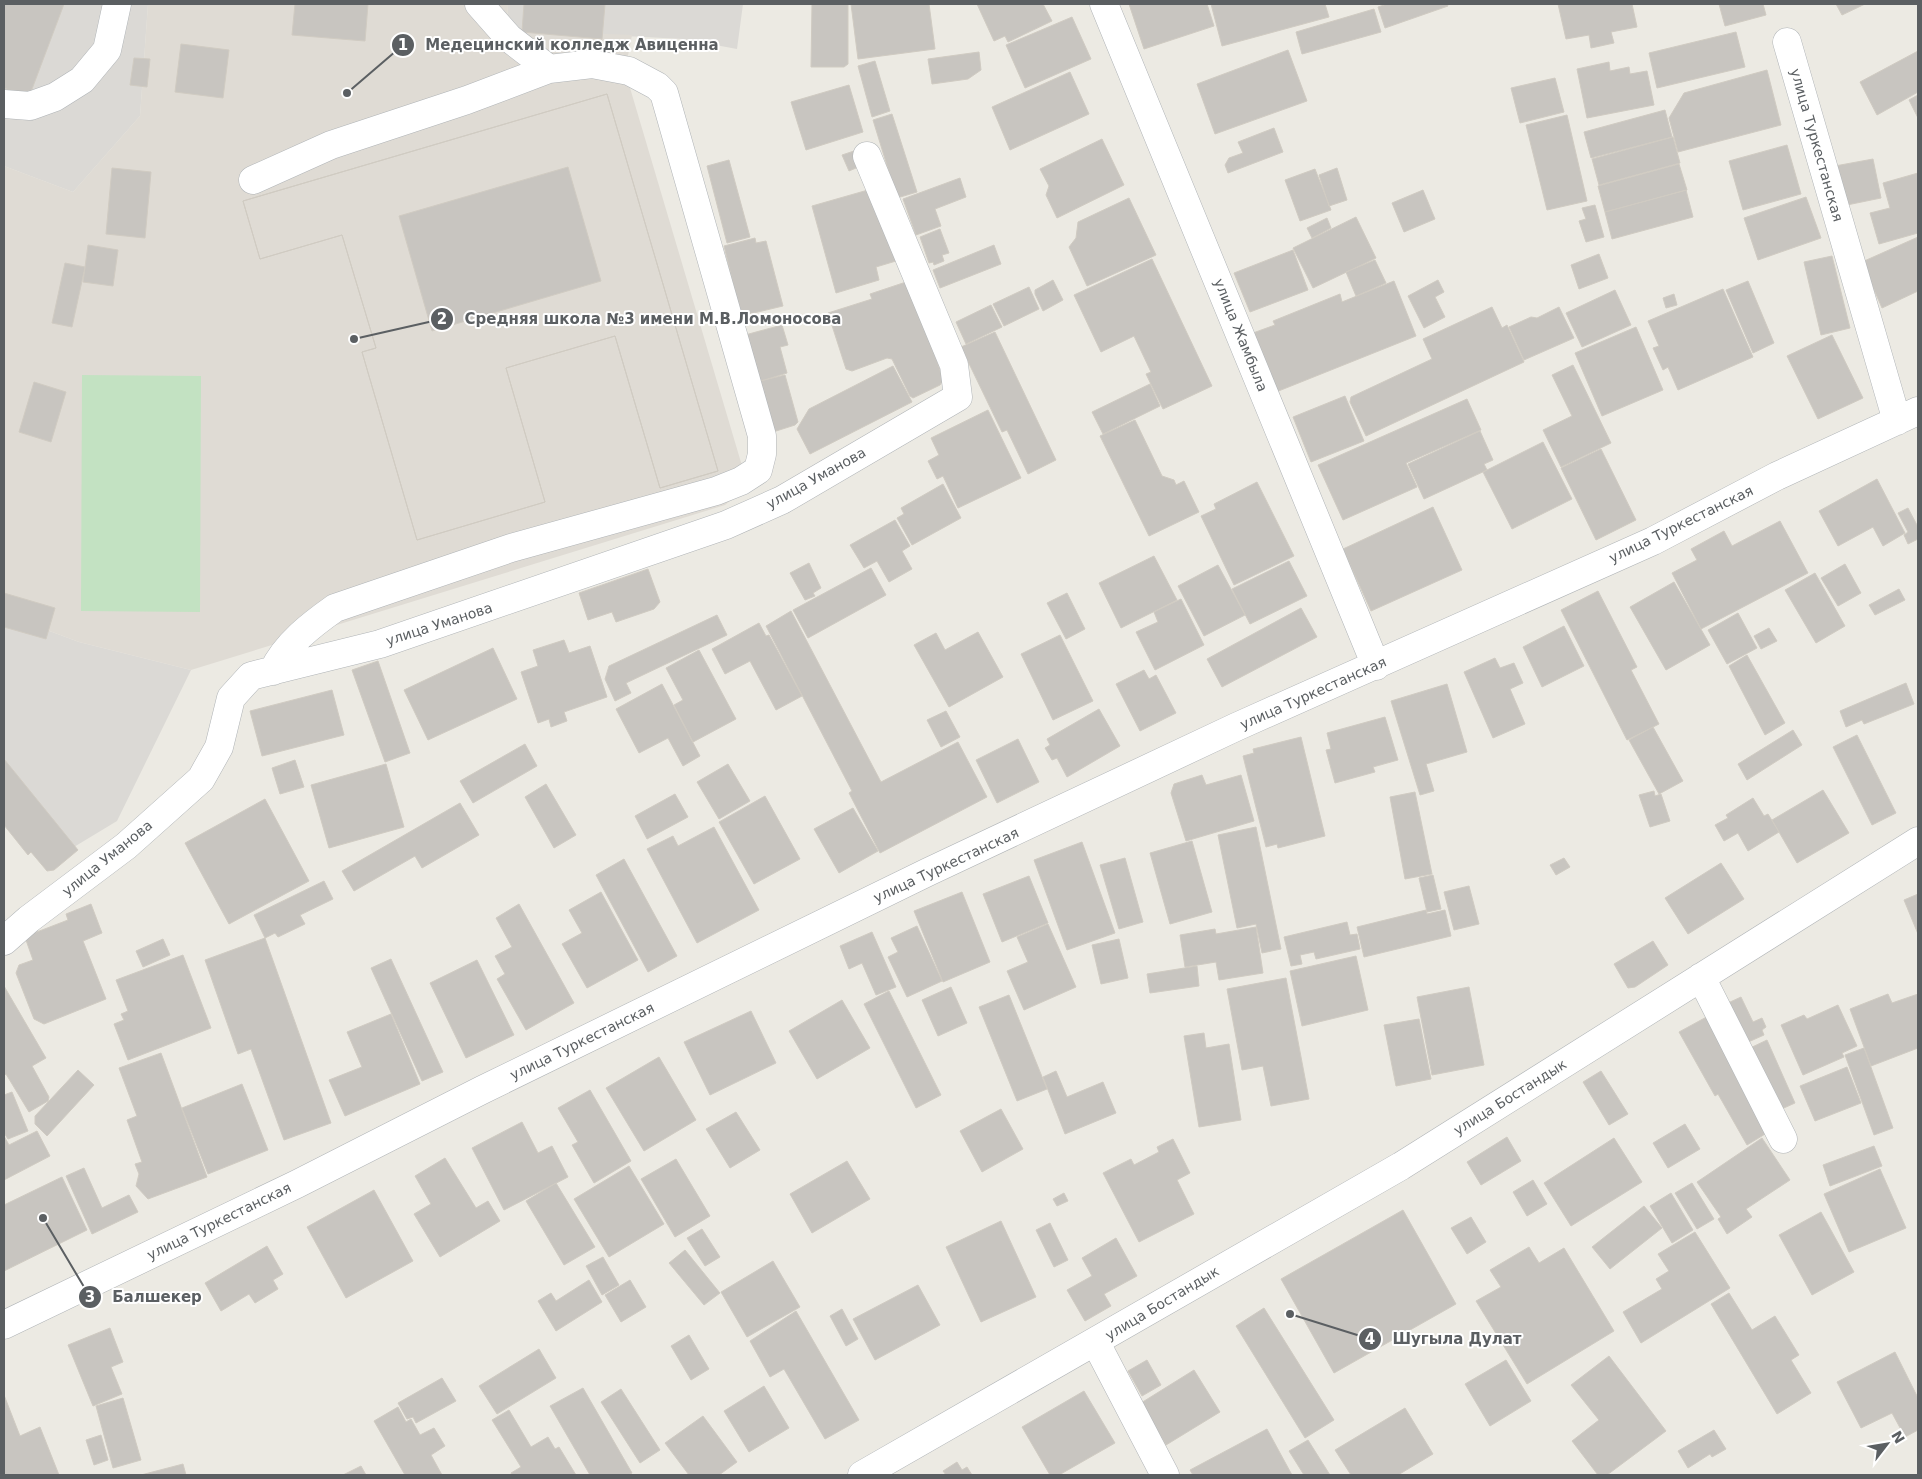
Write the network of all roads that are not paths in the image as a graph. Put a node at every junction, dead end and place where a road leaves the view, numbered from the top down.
1 (117, 4) edge
2 (479, 4) edge
3 (1104, 4) edge
4 (1787, 42) dead end
5 (550, 69) junction
6 (4, 104) edge
7 (867, 156) dead end
8 (253, 180) dead end
9 (1908, 416) edge
10 (1376, 666) junction
11 (273, 671) junction
12 (1918, 841) edge
13 (4, 941) edge
14 (1701, 977) junction
15 (1783, 1139) dead end
16 (4, 1325) edge
17 (1096, 1343) junction
18 (862, 1475) edge
19 (1165, 1475) edge

1 - 6 street
2 - 5 street
3 - 10 street, улица Жамбыла
4 - 9 street, улица Туркестанская
5 - 8 street
5 - 11 street
7 - 11 street, улица Уманова
9 - 10 street, улица Туркестанская
10 - 16 street, улица Туркестанская
11 - 13 street, улица Уманова
12 - 14 street, улица Бостандык
14 - 15 street
14 - 17 street, улица Бостандык
17 - 18 street, улица Бостандык
17 - 19 street, улица Бостандык

